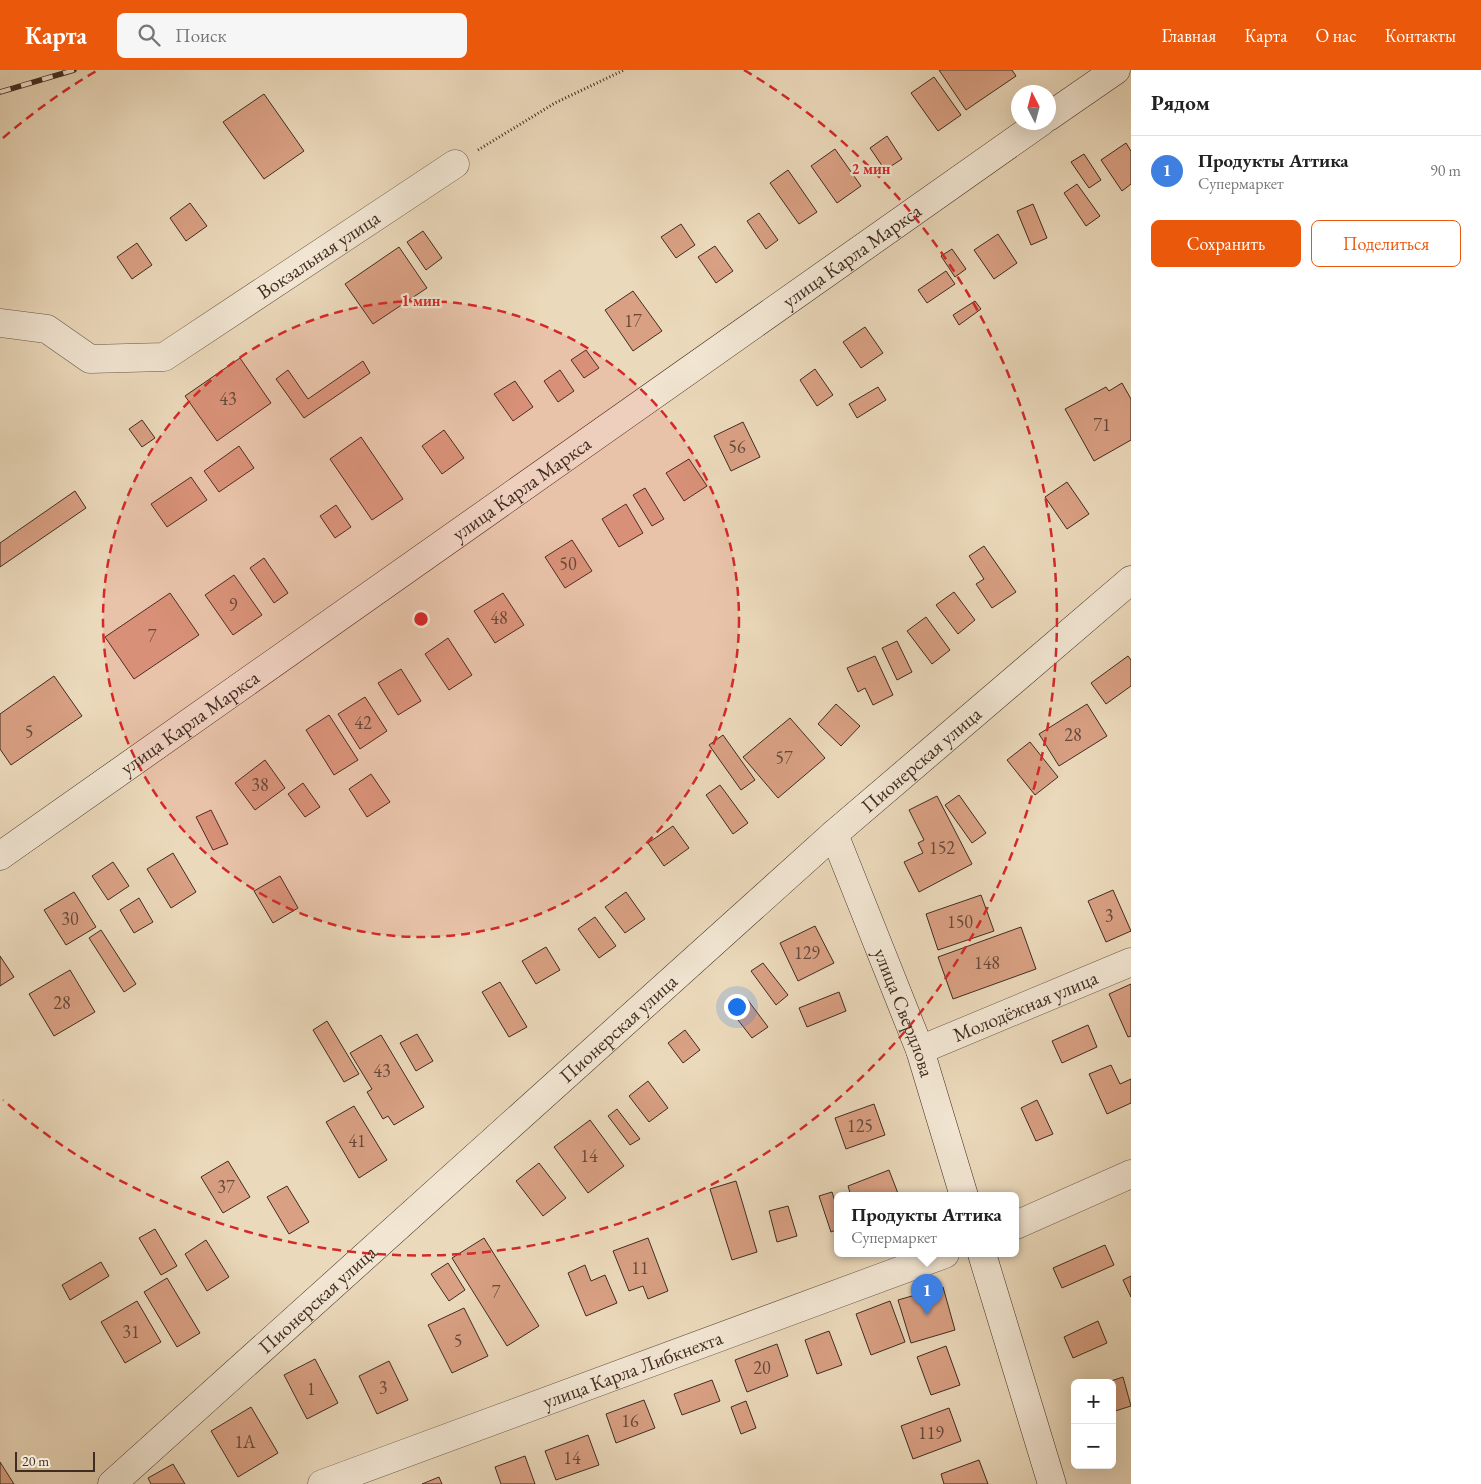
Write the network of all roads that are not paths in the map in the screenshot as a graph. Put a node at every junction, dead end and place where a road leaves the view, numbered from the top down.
1 (1116, 70) edge
2 (1056, 111) edge
3 (1030, 130) edge
4 (455, 164) road end
5 (0, 323) edge
6 (1131, 580) edge
7 (834, 834) junction
8 (0, 856) edge
9 (1131, 962) edge
10 (920, 1050) junction
11 (1131, 1174) edge
12 (963, 1192) edge
13 (1019, 1224) edge
14 (937, 1257) edge
15 (983, 1257) edge
16 (112, 1484) edge
17 (322, 1484) edge
18 (1052, 1484) edge

1 - 2 street
3 - 8 street, улица Карла Маркса
4 - 5 street, Вокзальная улица
6 - 7 street, Пионерская улица
7 - 10 street, улица Свердлова
7 - 16 street, Пионерская улица
9 - 10 street, Молодёжная улица
10 - 12 street, улица Свердлова
11 - 13 street
14 - 17 street, улица Карла Либкнехта
15 - 18 street

